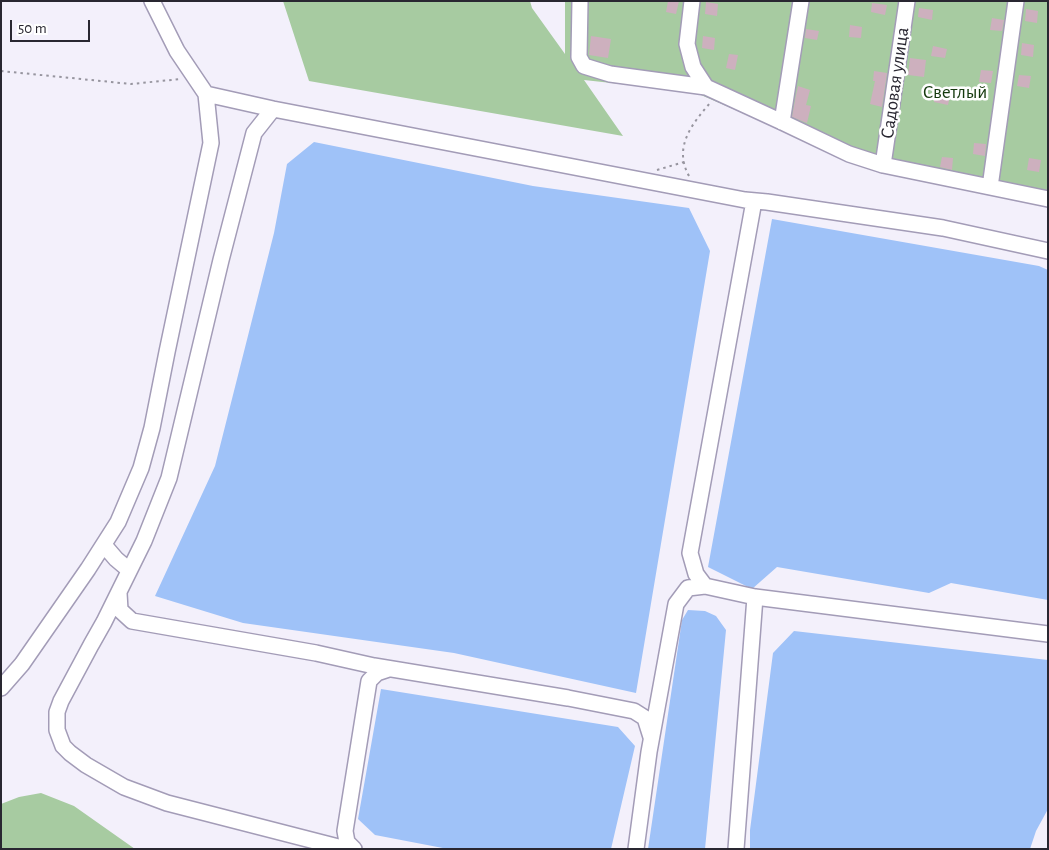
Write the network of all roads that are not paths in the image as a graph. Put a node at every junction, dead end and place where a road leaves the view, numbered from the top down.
1 (152, 1) edge
2 (580, 1) edge
3 (692, 1) edge
4 (801, 1) edge
5 (907, 1) edge
6 (1016, 1) edge
7 (712, 90) junction
8 (206, 94) junction
9 (273, 109) junction
10 (782, 122) junction
11 (883, 165) junction
12 (990, 187) junction
13 (1048, 199) edge
14 (754, 201) junction
15 (1048, 251) edge
16 (104, 545) junction
17 (690, 553) junction
18 (129, 570) junction
19 (705, 586) junction
20 (119, 591) junction
21 (755, 596) junction
22 (676, 604) junction
23 (1048, 634) edge
24 (352, 662) junction
25 (388, 669) junction
26 (369, 681) junction
27 (1, 688) edge
28 (660, 695) junction
29 (634, 711) junction
30 (652, 740) junction
31 (346, 849) edge
32 (354, 849) edge
33 (636, 849) edge
34 (736, 849) edge

1 - 8 street
2 - 7 street
3 - 7 street
4 - 10 street
5 - 11 street, Садовая улица
6 - 12 street
7 - 10 street
8 - 9 street
8 - 16 street
9 - 14 street
9 - 18 street
10 - 11 street
11 - 12 street
12 - 13 street
14 - 15 street
14 - 17 street
16 - 18 street
16 - 27 street
17 - 19 street
17 - 22 street
18 - 20 street
19 - 21 street
19 - 22 street
20 - 24 street
20 - 31 street
21 - 23 street
21 - 34 street
22 - 28 street
24 - 25 street
24 - 26 street
25 - 26 street
25 - 29 street
26 - 32 street
28 - 29 street
28 - 30 street
29 - 30 street
30 - 33 street

